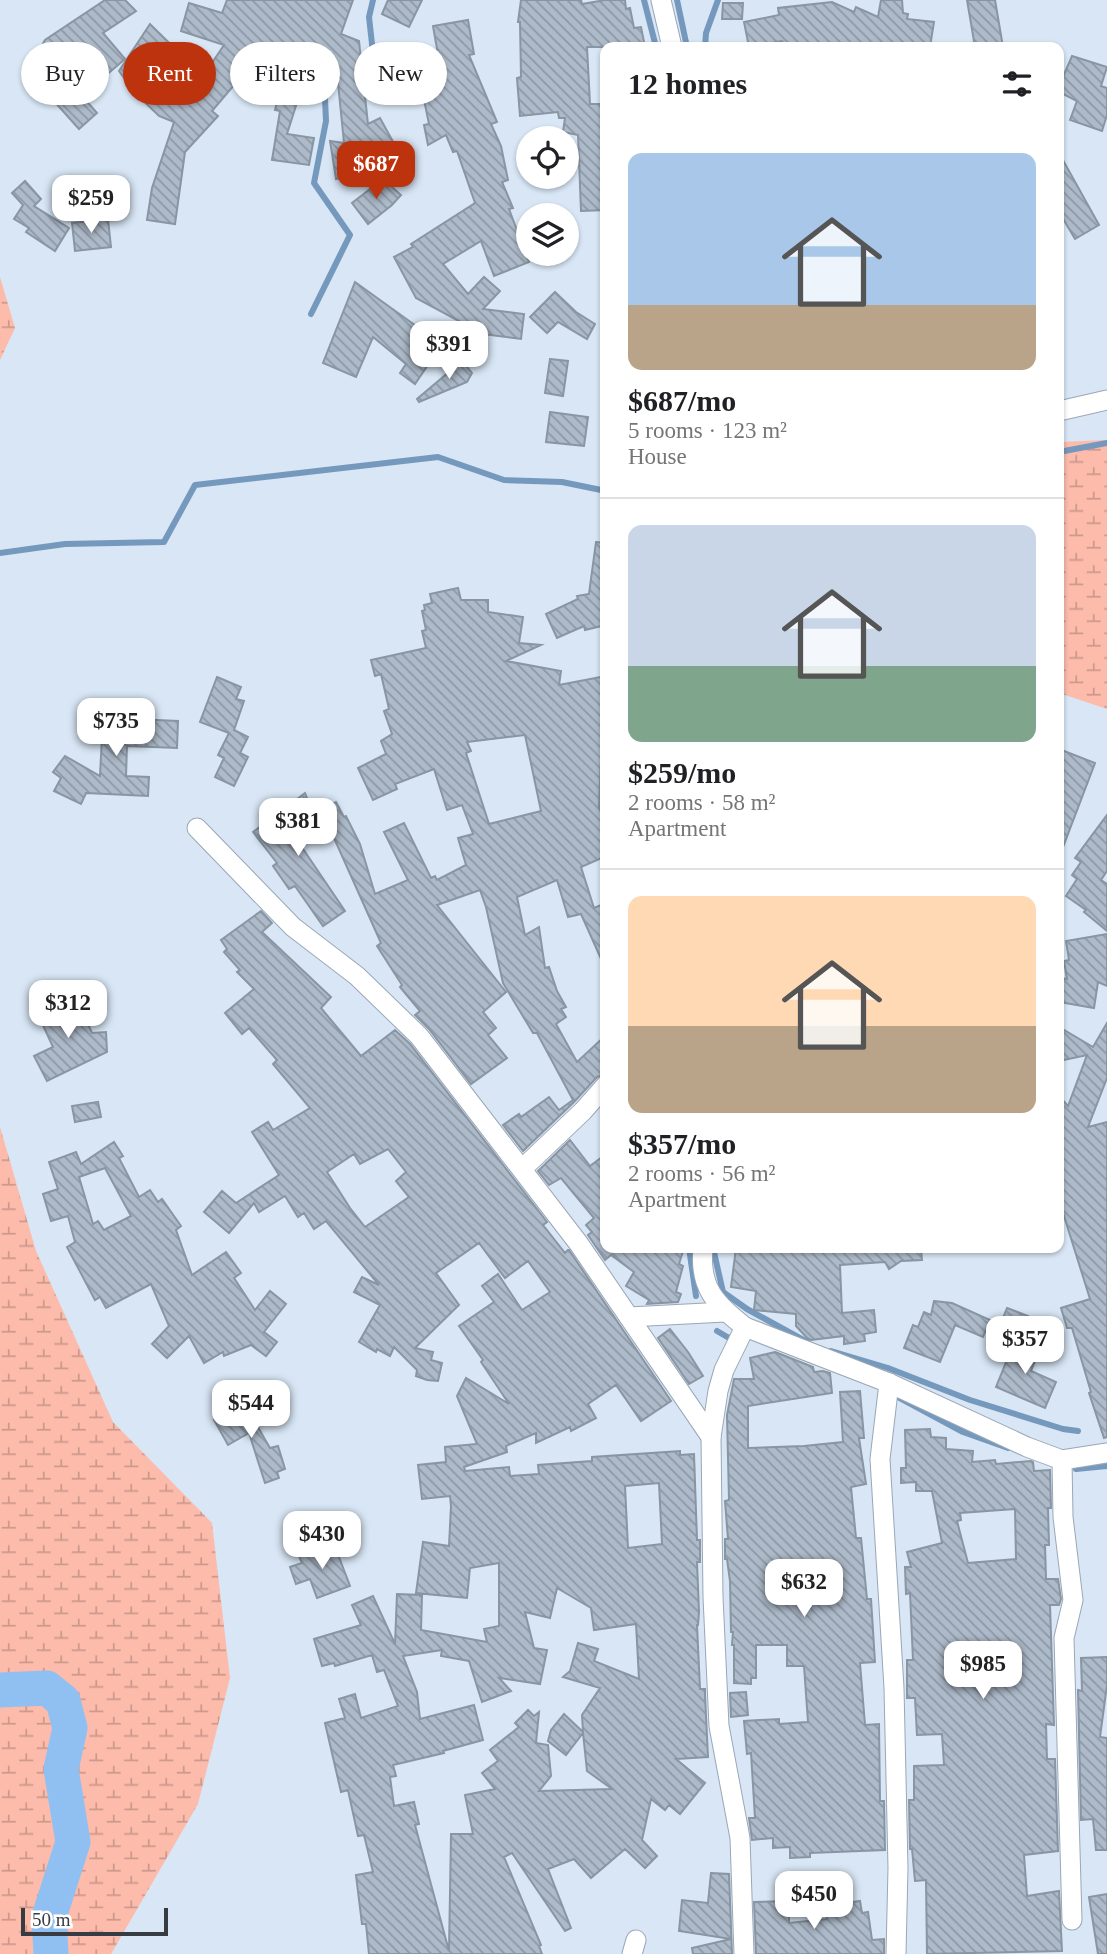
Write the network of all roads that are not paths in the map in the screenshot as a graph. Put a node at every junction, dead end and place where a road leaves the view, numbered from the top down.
1 (661, 0) edge
2 (671, 42) edge
3 (1107, 400) edge
4 (1064, 410) edge
5 (197, 828) dead end
6 (600, 1092) edge
7 (522, 1169) junction
8 (703, 1253) edge
9 (725, 1312) junction
10 (629, 1317) junction
11 (745, 1327) junction
12 (889, 1383) junction
13 (710, 1437) junction
14 (1107, 1453) edge
15 (1062, 1460) junction
16 (1072, 1920) dead end
17 (744, 1954) edge
18 (896, 1954) edge

1 - 2 street
3 - 4 street
5 - 7 street
6 - 7 street
7 - 10 street
8 - 9 street
9 - 10 street
9 - 11 street
10 - 13 street
11 - 12 street
11 - 13 street
12 - 15 street
12 - 18 street
13 - 17 street
14 - 15 street
15 - 16 street

